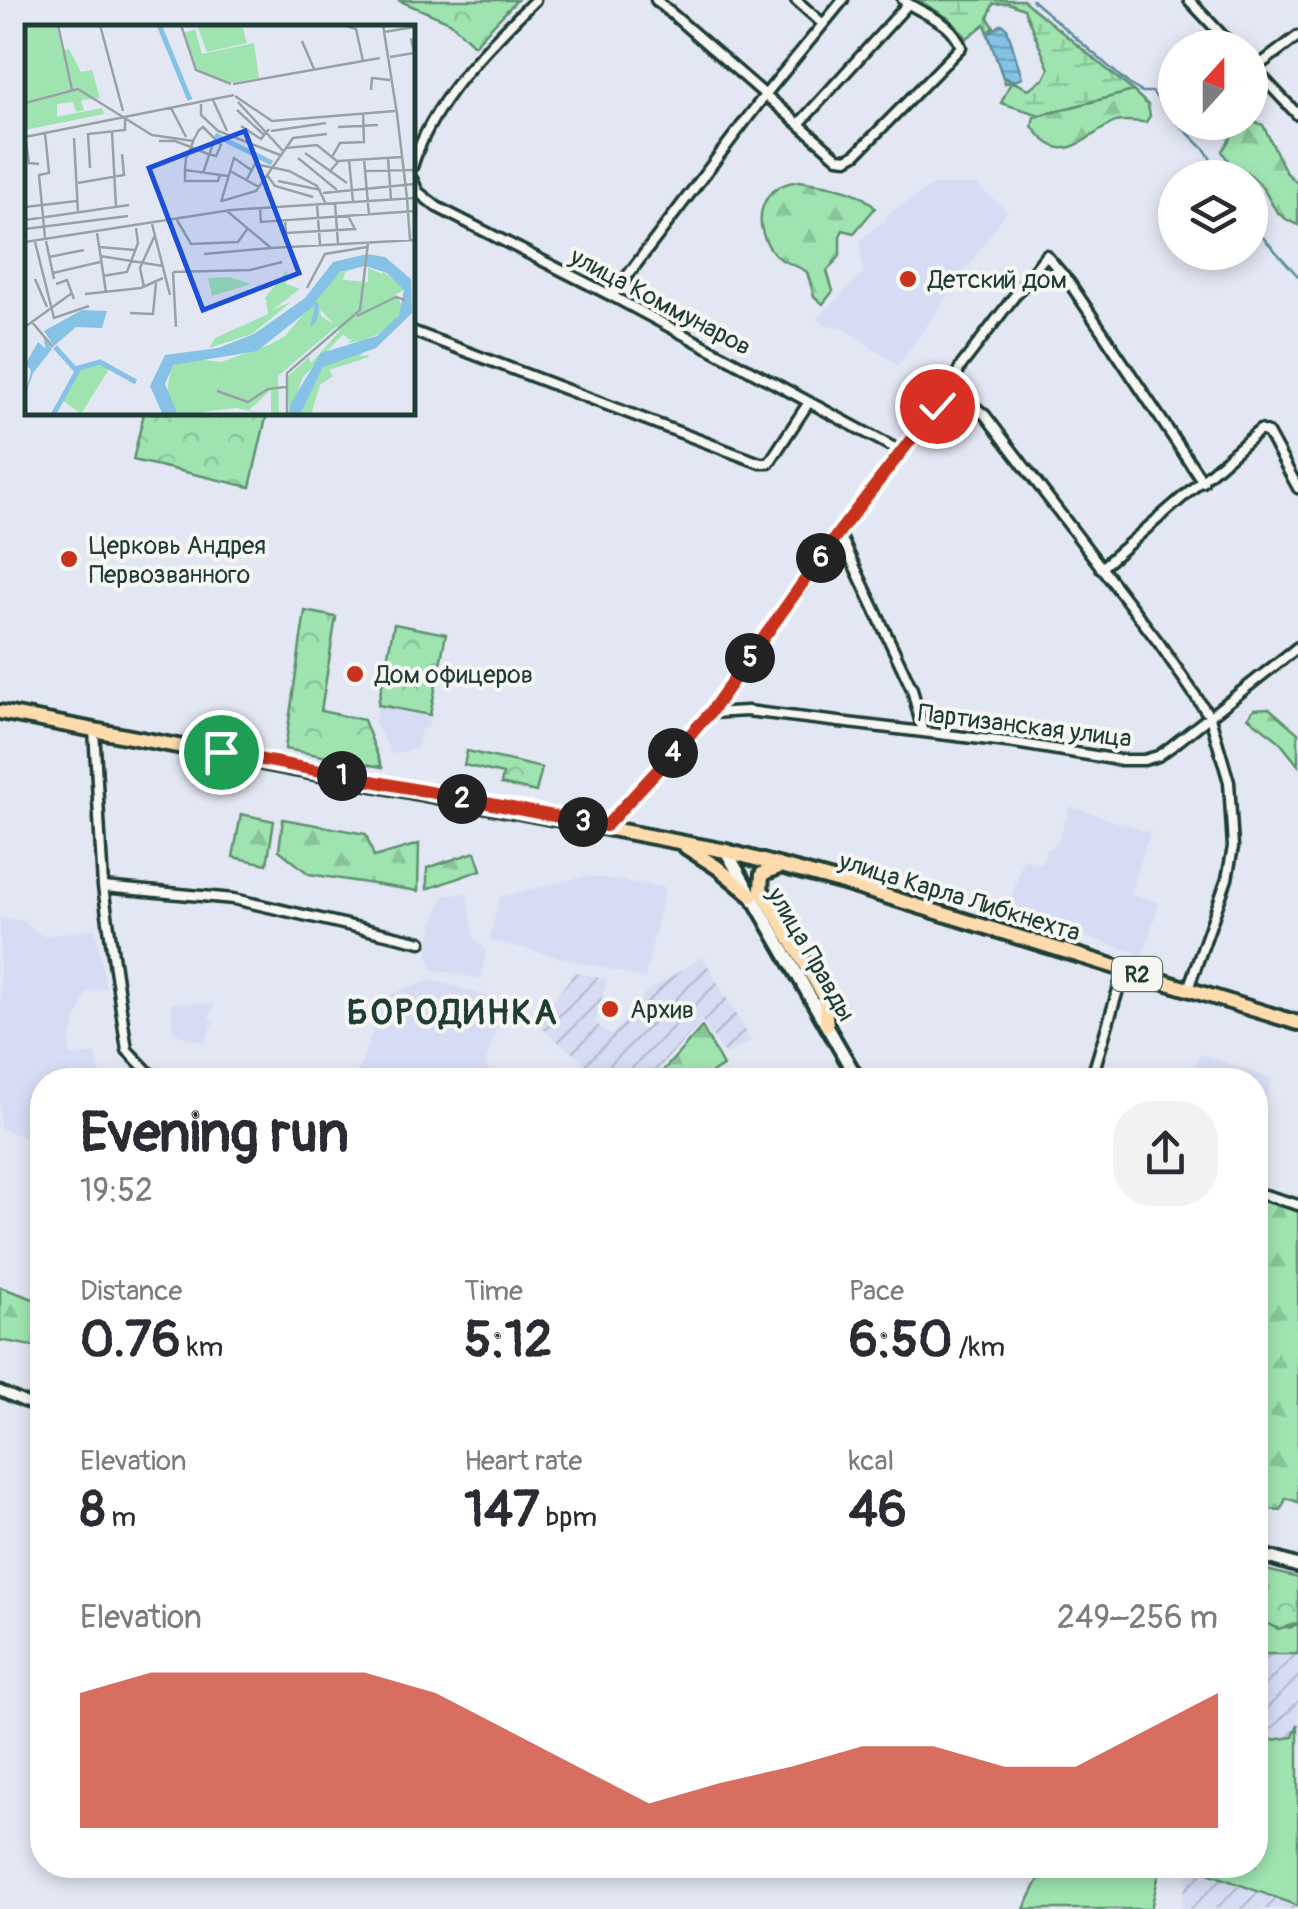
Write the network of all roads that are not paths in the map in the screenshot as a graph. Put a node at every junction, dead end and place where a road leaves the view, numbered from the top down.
1 (535, 0) edge
2 (656, 0) edge
3 (796, 0) edge
4 (843, 0) edge
5 (1190, 0) edge
6 (906, 2) edge
7 (823, 24) junction
8 (1218, 30) edge
9 (1298, 36) edge
10 (1268, 57) edge
11 (1268, 84) edge
12 (765, 95) junction
13 (1298, 115) edge
14 (799, 124) junction
15 (415, 160) edge
16 (415, 185) edge
17 (612, 296) junction
18 (415, 332) edge
19 (944, 400) junction
20 (809, 402) junction
21 (900, 450) junction
22 (1203, 482) junction
23 (1298, 488) edge
24 (839, 532) junction
25 (1101, 568) junction
26 (1298, 647) edge
27 (0, 712) edge
28 (710, 713) junction
29 (1210, 716) junction
30 (94, 728) junction
31 (923, 732) junction
32 (606, 826) junction
33 (675, 840) junction
34 (726, 851) junction
35 (783, 866) junction
36 (103, 887) junction
37 (752, 896) junction
38 (421, 942) dead end
39 (1124, 970) junction
40 (1188, 989) junction
41 (1298, 1023) edge
42 (826, 1025) junction
43 (144, 1068) edge
44 (851, 1068) edge
45 (1095, 1068) edge
46 (1268, 1196) edge
47 (1298, 1205) edge
48 (0, 1390) edge
49 (30, 1404) edge
50 (1268, 1557) edge
51 (1298, 1566) edge

1 - 15 street
2 - 12 street
3 - 7 street
4 - 7 street
5 - 8 street
6 - 14 street
6 - 14 street
7 - 12 street
9 - 10 street
11 - 13 street
12 - 14 street
12 - 17 street
16 - 17 street, улица Коммунаров
17 - 20 street, улица Коммунаров
18 - 20 street
19 - 21 street
19 - 22 street
19 - 25 street
20 - 21 street, улица Коммунаров
21 - 24 street
22 - 23 street
22 - 25 street
24 - 28 street
24 - 31 street
25 - 29 street
26 - 29 street, Партизанская улица
27 - 30 main road, R2
28 - 31 street, Партизанская улица
28 - 32 street
29 - 31 street, Партизанская улица
29 - 40 street
30 - 32 main road, R2
30 - 36 street
32 - 33 main road, улица Карла Либкнехта / R2
33 - 34 main road, улица Карла Либкнехта / R2
33 - 37 main road
34 - 35 main road, улица Карла Либкнехта / R2
34 - 37 main road, улица Правды
35 - 39 main road, улица Карла Либкнехта / R2
35 - 42 main road
36 - 38 street
36 - 43 street
37 - 42 main road, улица Правды
39 - 40 main road, улица Карла Либкнехта / R2
39 - 45 street
40 - 41 main road, улица Карла Либкнехта / R2
42 - 44 main road, улица Правды
46 - 47 street
48 - 49 street
50 - 51 main road

